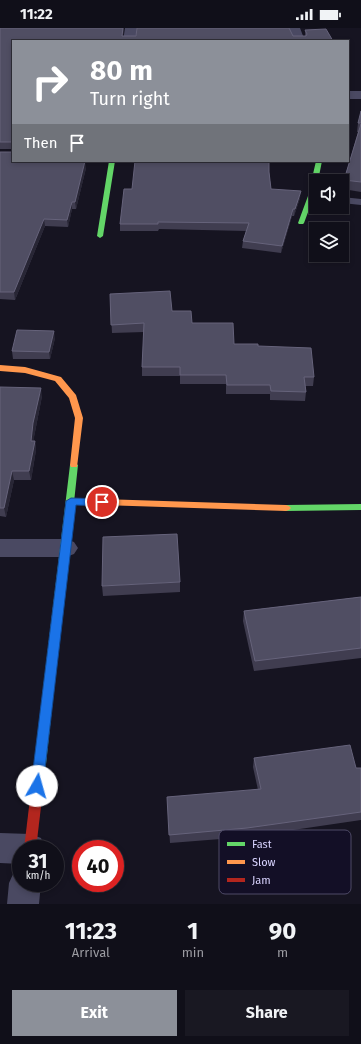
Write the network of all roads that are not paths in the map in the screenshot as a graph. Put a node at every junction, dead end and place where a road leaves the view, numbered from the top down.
1 (131, 28) edge
2 (294, 28) edge
3 (129, 40) edge
4 (299, 40) edge
5 (349, 95) edge
6 (361, 95) edge
7 (112, 162) edge
8 (318, 162) edge
9 (317, 174) edge
10 (349, 201) edge
11 (361, 202) edge
12 (309, 206) edge
13 (301, 223) dead end
14 (100, 236) dead end
15 (0, 368) edge
16 (71, 501) junction
17 (361, 507) edge
18 (0, 548) edge
19 (66, 548) junction
20 (31, 840) edge
21 (0, 848) edge
22 (12, 848) edge
23 (24, 892) edge
24 (23, 904) edge

1 - 3 street
2 - 4 street
5 - 6 street
7 - 14 street
8 - 9 street
10 - 11 lane
12 - 13 street
15 - 16 street
16 - 17 street
16 - 19 street
18 - 19 street
19 - 20 street
21 - 22 street
23 - 24 street

